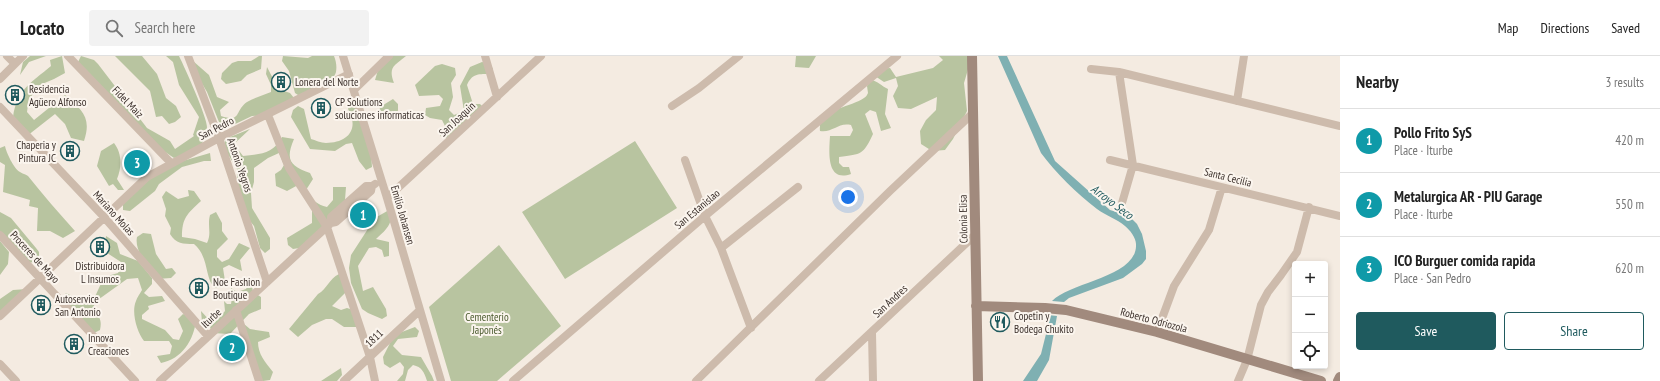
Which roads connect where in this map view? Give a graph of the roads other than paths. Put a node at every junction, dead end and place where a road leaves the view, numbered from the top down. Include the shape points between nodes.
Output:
1 (7, 56) edge
2 (23, 56) edge
3 (68, 56) edge
4 (188, 56) edge
5 (344, 56) edge
6 (389, 56) edge
7 (485, 56) edge
8 (541, 56) edge
9 (739, 56) edge
10 (897, 56) edge
11 (972, 56) edge
12 (1244, 56) edge
13 (15, 64) junction
14 (1091, 69) dead end
15 (1119, 72) junction
16 (349, 74) junction
17 (0, 79) edge
18 (354, 90) junction
19 (497, 96) junction
20 (1237, 101) junction
21 (672, 106) dead end
22 (0, 107) edge
23 (973, 113) junction
24 (268, 115) junction
25 (1340, 126) edge
26 (219, 138) junction
27 (685, 160) dead end
28 (1110, 160) dead end
29 (171, 163) junction
30 (1133, 165) junction
31 (382, 181) junction
32 (798, 187) dead end
33 (1222, 187) junction
34 (387, 198) junction
35 (1122, 203) dead end
36 (1309, 208) junction
37 (705, 216) junction
38 (1340, 216) edge
39 (104, 217) junction
40 (329, 225) junction
41 (0, 235) edge
42 (975, 235) junction
43 (721, 248) junction
44 (40, 279) junction
45 (267, 282) junction
46 (976, 306) junction
47 (236, 310) junction
48 (419, 311) junction
49 (0, 316) edge
50 (751, 328) junction
51 (1157, 332) junction
52 (872, 334) junction
53 (208, 336) junction
54 (370, 357) junction
55 (1247, 360) junction
56 (0, 364) edge
57 (1340, 377) edge
58 (16, 381) edge
59 (135, 381) edge
60 (160, 381) edge
61 (259, 381) edge
62 (344, 381) edge
63 (375, 381) edge
64 (441, 381) edge
65 (513, 381) edge
66 (696, 381) edge
67 (819, 381) edge
68 (873, 381) edge
69 (977, 381) edge
70 (1238, 381) edge
71 (1321, 381) edge
72 (1338, 381) edge

1 - 13 street
2 - 13 street
3 - 29 street, Fidel Maiz
4 - 26 street, Antonio Yegros
5 - 16 street, Emilio Johansen
6 - 18 street
7 - 19 street
8 - 19 street, San Joaquin
9 - 21 street
10 - 37 street, San Estanislao
11 - 23 street, Colonia Elisa
12 - 20 street
13 - 17 street
14 - 15 street
15 - 20 street
15 - 30 street
16 - 18 street, Emilio Johansen
16 - 24 street, San Pedro
18 - 31 street, Emilio Johansen
19 - 34 street, San Joaquin
20 - 25 street
22 - 39 street, Mariano Molas
23 - 42 street, Colonia Elisa
23 - 50 street
24 - 26 street, San Pedro
24 - 40 street via 289,168
26 - 29 street, San Pedro
26 - 45 street, Antonio Yegros
27 - 37 street
28 - 30 street, Santa Cecilia
29 - 39 street, San Pedro via 147,177
30 - 33 street, Santa Cecilia
30 - 35 street
31 - 34 street, Emilio Johansen
31 - 40 street, Iturbe via 366,186 331,217
32 - 43 street
33 - 36 street, Santa Cecilia
33 - 51 street via 1209,230 1174,286
34 - 48 street, Emilio Johansen
36 - 38 street, Santa Cecilia
36 - 55 street via 1297,252 1261,305
37 - 43 street
37 - 65 street, San Estanislao
39 - 44 street, San Pedro
39 - 53 street, Mariano Molas
40 - 45 street, Iturbe
40 - 54 street
41 - 44 street, Proceres de Mayo
42 - 46 street, Colonia Elisa
42 - 52 street, San Andres
43 - 50 street
44 - 49 street, San Pedro
44 - 59 street, Proceres de Mayo
45 - 47 street, Iturbe
46 - 51 street, Roberto Odriozola via 1066,310
46 - 69 street, Colonia Elisa
47 - 53 street, Iturbe
47 - 61 street
48 - 54 street, 1811
48 - 64 street, Emilio Johansen
50 - 66 street
51 - 55 street, Roberto Odriozola
52 - 67 street, San Andres
52 - 68 street
53 - 60 street, Iturbe
54 - 62 street, 1811
54 - 63 street
55 - 70 street
55 - 71 street, Roberto Odriozola
56 - 58 street
57 - 72 street

